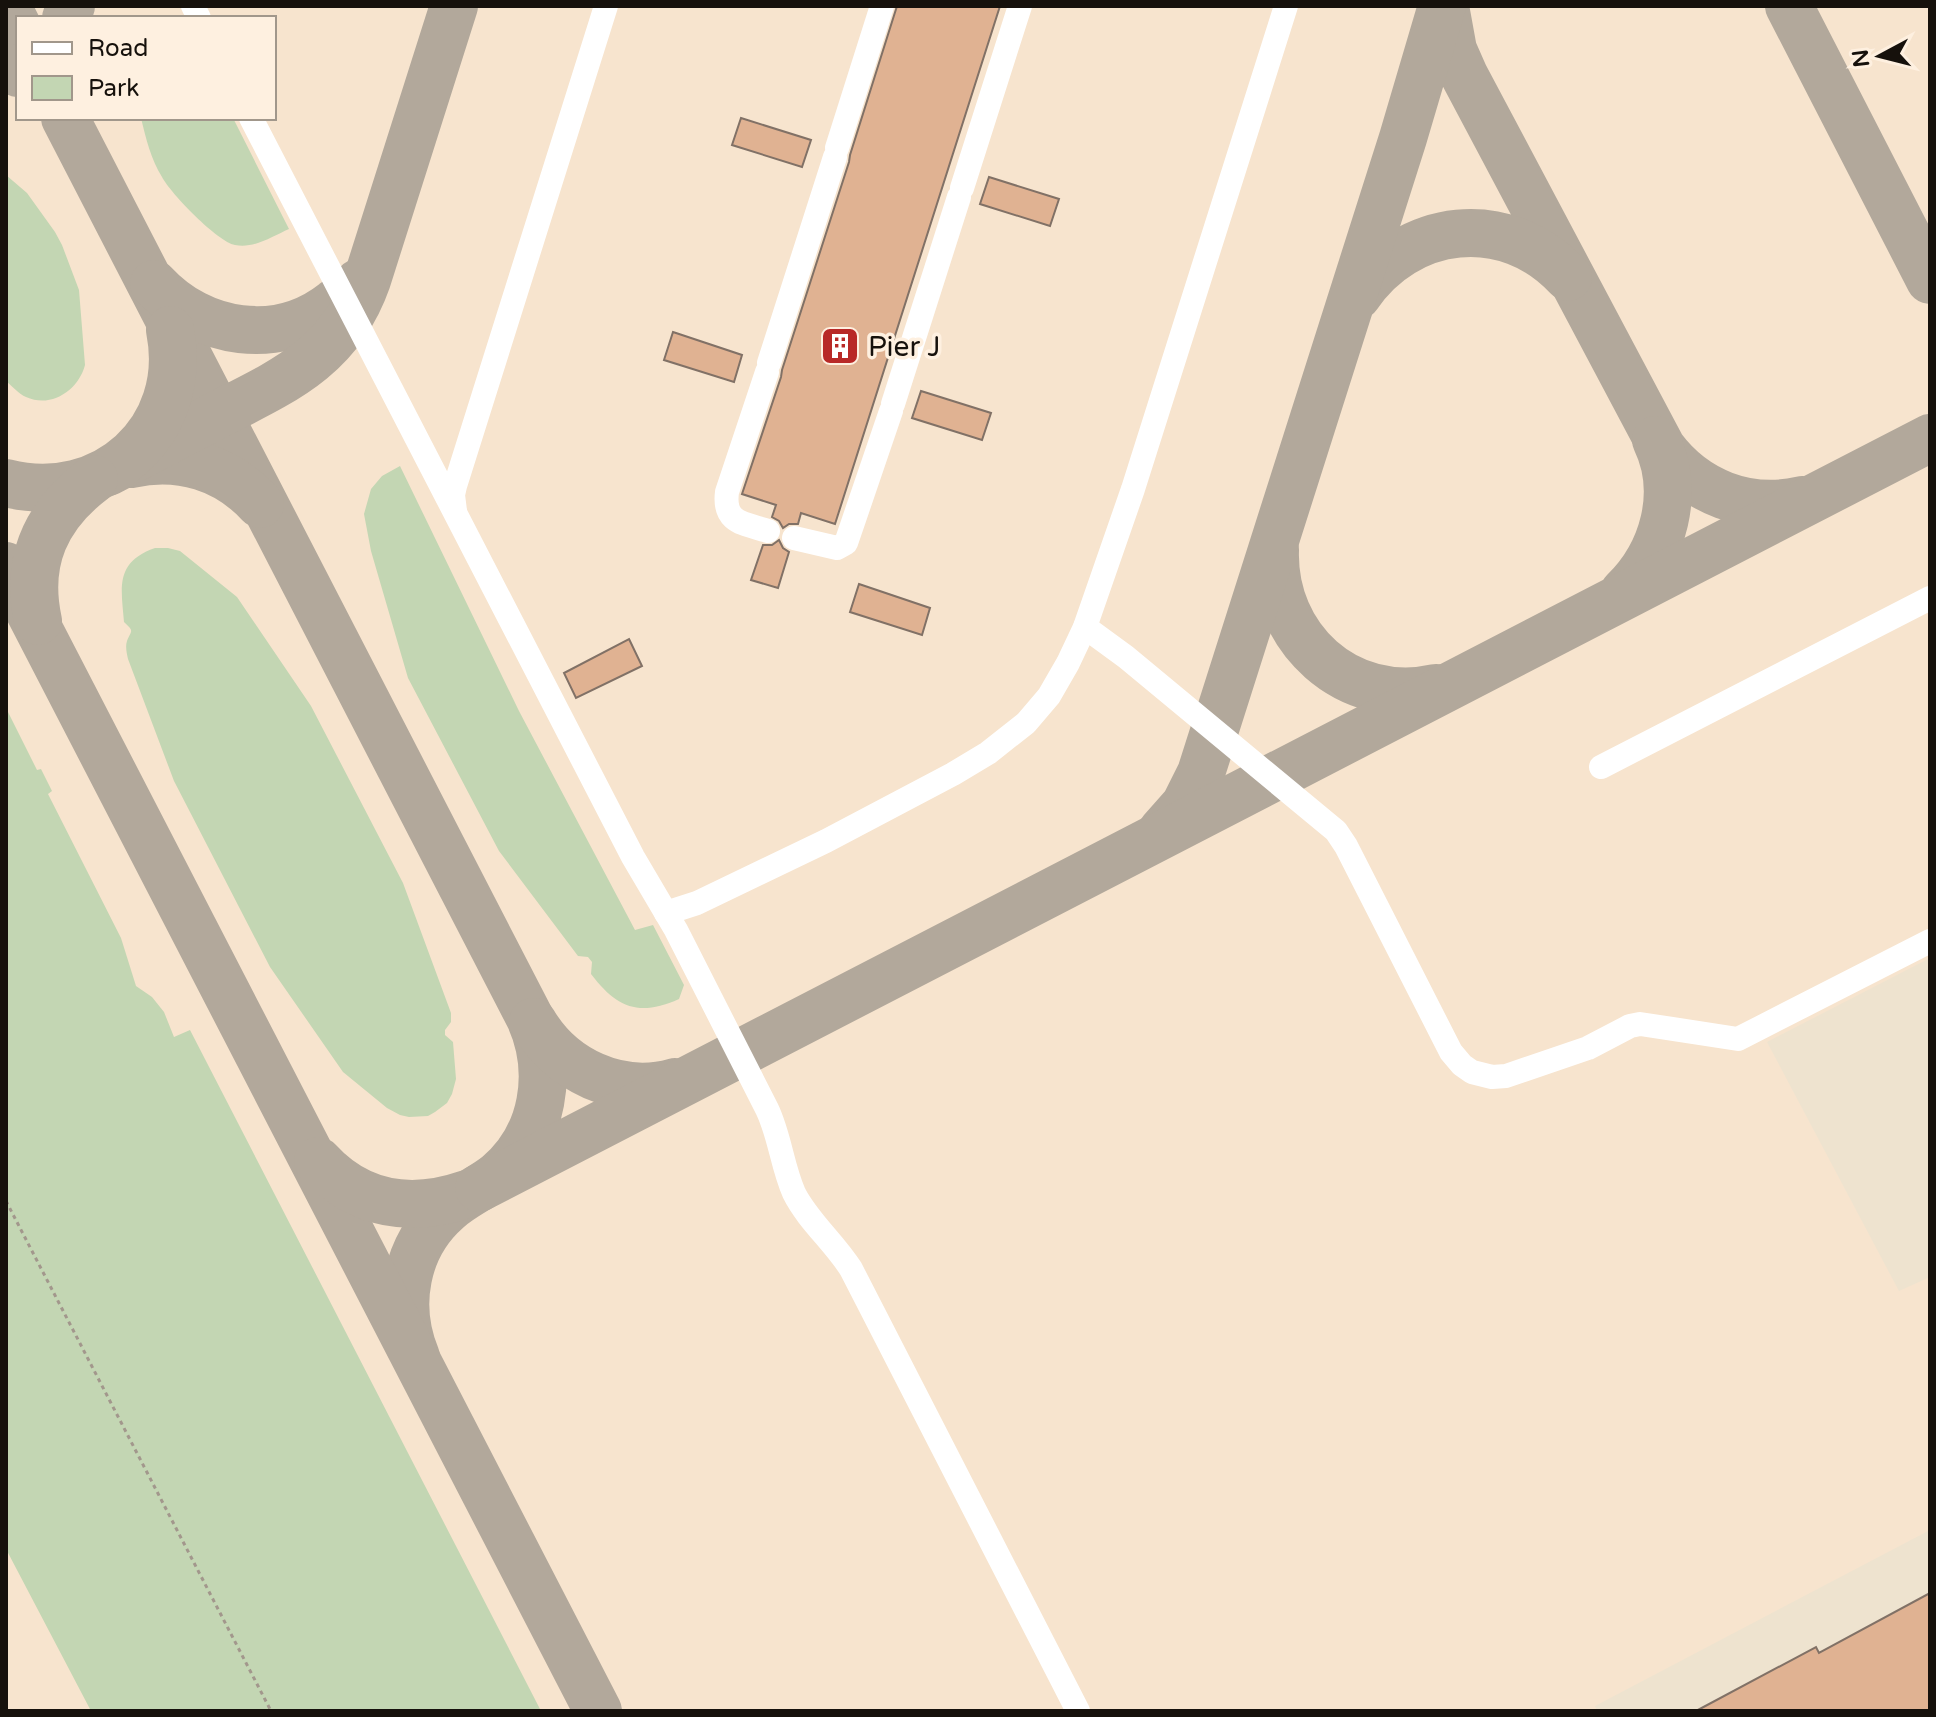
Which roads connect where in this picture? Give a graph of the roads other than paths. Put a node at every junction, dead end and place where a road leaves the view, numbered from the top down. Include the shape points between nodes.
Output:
1 (606, 6) edge
2 (882, 6) edge
3 (1020, 6) edge
4 (1286, 6) edge
5 (252, 120) edge
6 (457, 517) junction
7 (768, 531) dead end
8 (794, 538) dead end
9 (1930, 598) edge
10 (1085, 627) junction
11 (1601, 767) dead end
12 (666, 913) junction
13 (1930, 941) edge
14 (1078, 1711) edge

1 - 6 lane via 455,486
2 - 7 lane via 727,492 729,514
3 - 8 lane via 846,543 837,548
4 - 10 lane
5 - 6 lane
6 - 12 lane
9 - 11 lane
10 - 12 lane via 1049,696 1026,723 988,753 826,841
10 - 13 lane via 1336,831 1451,1052 1483,1076 1506,1076 1640,1024 1738,1039
12 - 14 lane via 776,1127 796,1196 851,1269

